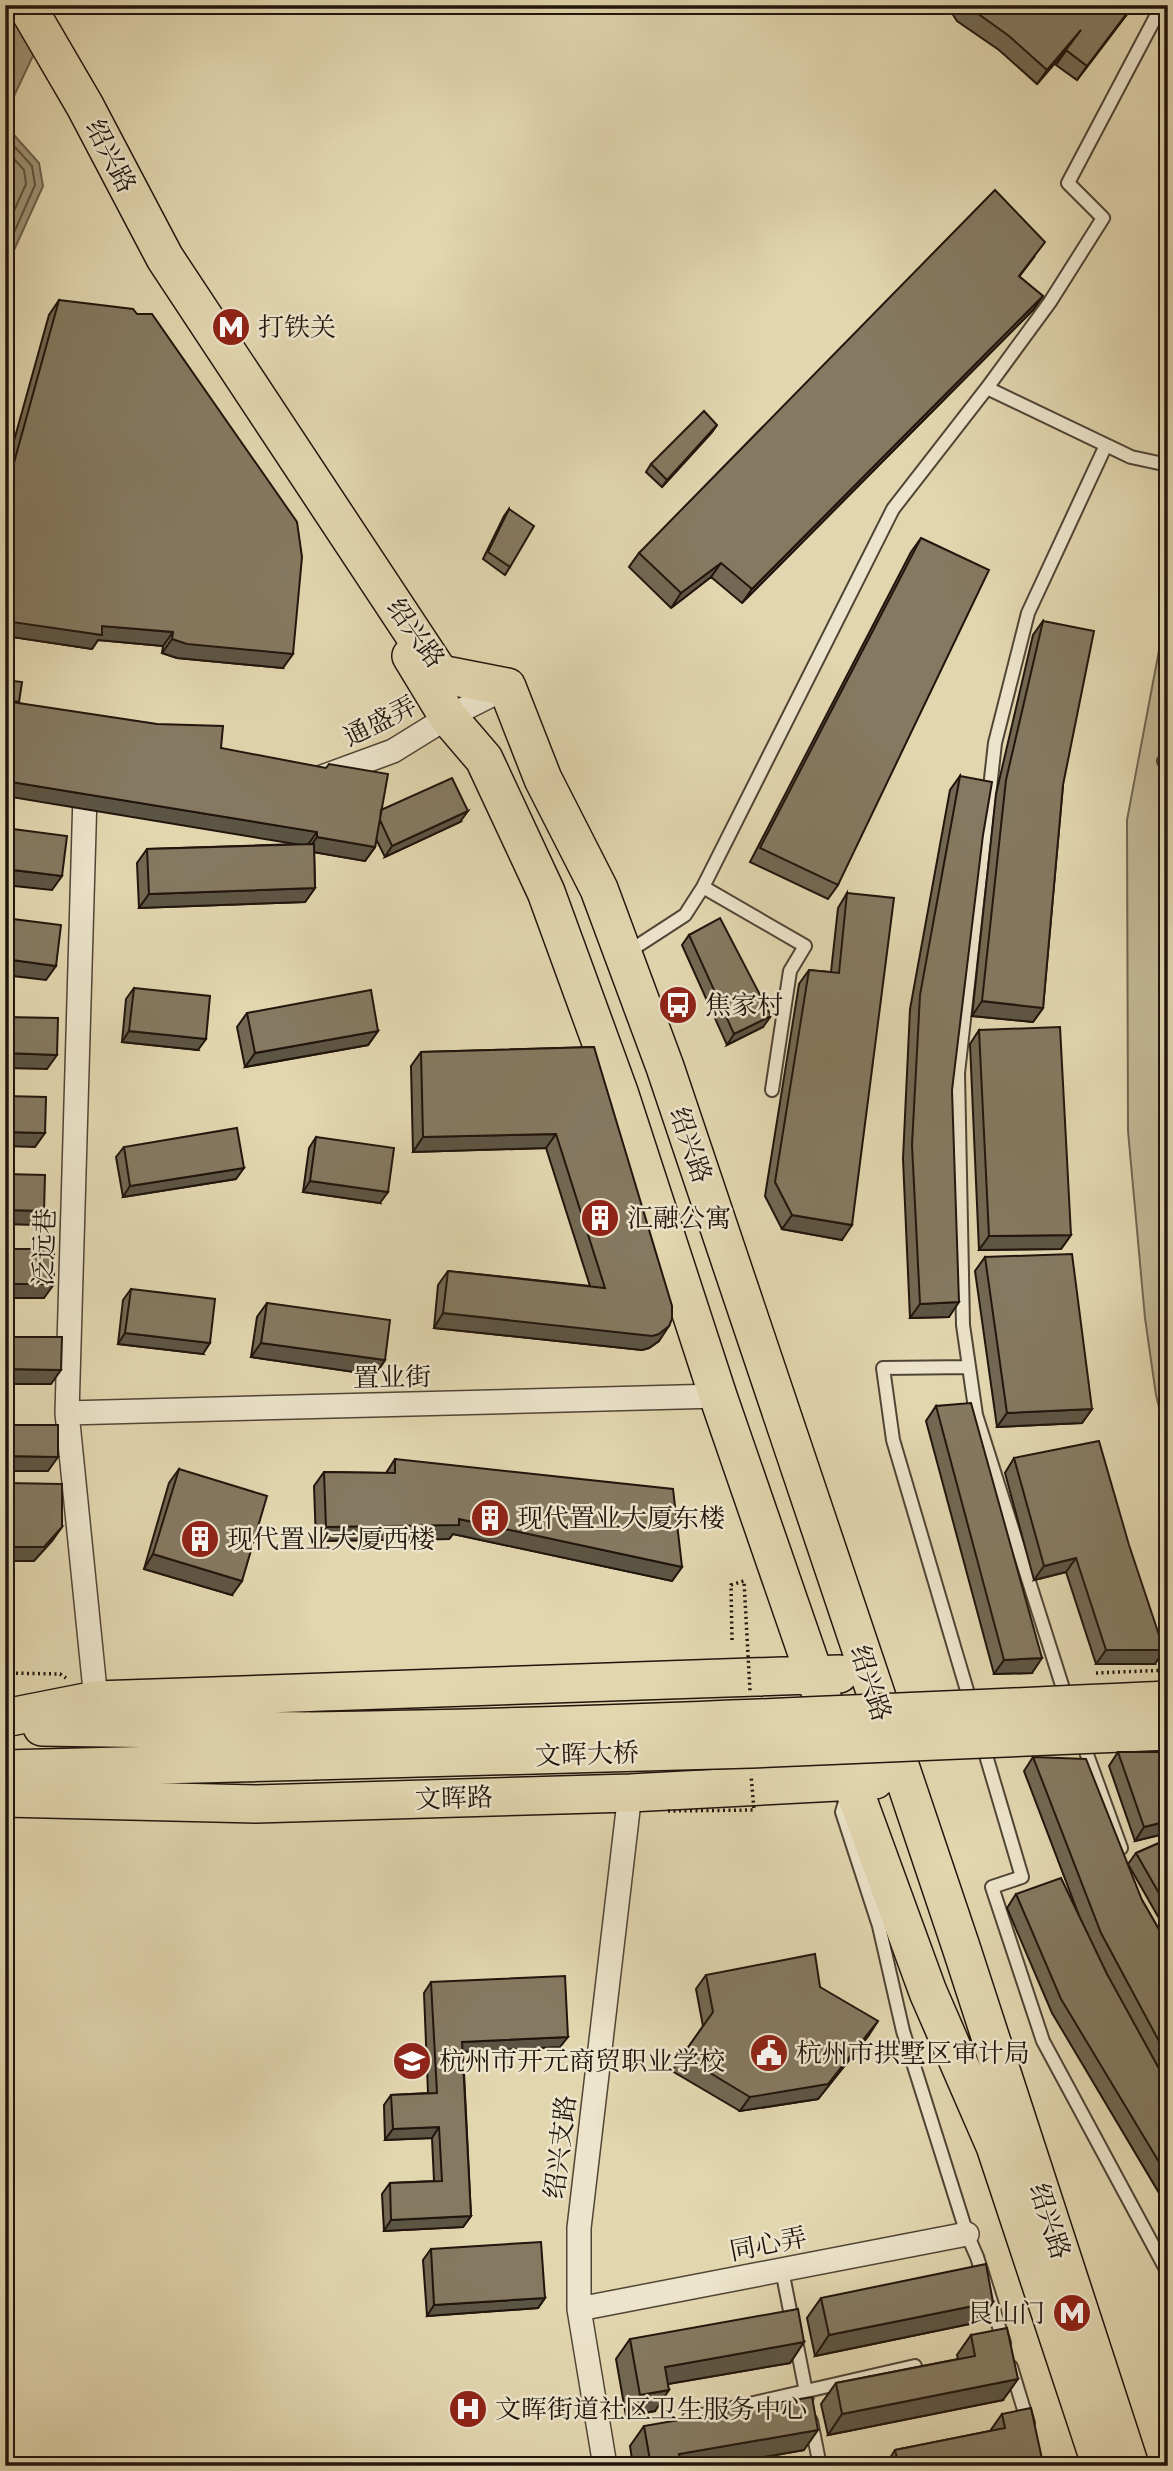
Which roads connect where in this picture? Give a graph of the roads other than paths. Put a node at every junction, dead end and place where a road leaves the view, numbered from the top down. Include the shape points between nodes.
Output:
1 (6, 5) edge
2 (26, 5) edge
3 (1162, 5) edge
4 (45, 52) junction
5 (987, 388) junction
6 (1106, 445) junction
7 (1168, 465) edge
8 (507, 688) junction
9 (448, 717) junction
10 (306, 781) edge
11 (62, 789) edge
12 (703, 887) junction
13 (624, 955) junction
14 (772, 1090) dead end
15 (969, 1367) junction
16 (718, 1396) junction
17 (67, 1413) junction
18 (867, 1671) junction
19 (816, 1676) junction
20 (96, 1700) junction
21 (1168, 1700) edge
22 (5, 1718) edge
23 (975, 1718) dead end
24 (5, 1726) edge
25 (979, 1731) dead end
26 (1168, 1731) edge
27 (311, 1746) junction
28 (5, 1769) edge
29 (903, 1780) junction
30 (851, 1781) junction
31 (630, 1793) junction
32 (5, 1798) edge
33 (1121, 1848) edge
34 (967, 2234) junction
35 (782, 2270) junction
36 (1168, 2273) edge
37 (579, 2309) junction
38 (915, 2366) edge
39 (806, 2391) junction
40 (689, 2418) edge
41 (1033, 2440) edge
42 (606, 2466) edge
43 (820, 2466) edge
44 (1101, 2466) edge
45 (1130, 2466) edge

1 - 4 main road, 绍兴路
2 - 4 main road, 绍兴路
3 - 5 lane via 1068,183 1103,218 1050,302
4 - 8 main road, 绍兴路 via 85,106 164,258 440,674
4 - 9 main road, 绍兴路 via 147,263
5 - 6 lane
5 - 12 lane via 893,509
6 - 7 lane via 1131,457
6 - 15 lane via 1028,613 995,743 958,1073 963,1325
8 - 9 street, 通盛弄
8 - 13 main road, 绍兴路 via 543,779 599,889
9 - 10 street, 通盛弄 via 393,751
9 - 16 main road, 绍兴路 via 484,759 546,892 619,1092
11 - 17 street, 泛远巷 via 96,796
12 - 13 lane via 685,915
12 - 14 lane via 805,946 790,971
13 - 18 main road, 绍兴路
15 - 23 lane via 883,1368 893,1440
15 - 33 lane via 976,1415 1053,1661
16 - 17 street, 置业街
16 - 19 main road, 绍兴路
17 - 20 street, 泛远巷
18 - 19 main road
18 - 29 main road, 绍兴路
19 - 20 main road
19 - 30 main road, 绍兴路
20 - 22 main road
21 - 27 main road, 文晖大桥, bridge via 460,1729
24 - 27 main road, 文晖大桥
25 - 36 lane via 1022,1877 992,1887 1043,2041
26 - 27 main road, 文晖大桥, bridge via 751,1749
27 - 28 main road, 文晖大桥
29 - 30 main road, 文晖路
29 - 45 main road, 绍兴路
30 - 31 main road, 文晖路
30 - 34 lane via 842,1812 878,1926 903,2031
30 - 44 main road, 绍兴路 via 928,1992 995,2146
31 - 32 main road, 文晖路 via 256,1804
31 - 37 street, 绍兴支路 via 579,2228
34 - 35 street, 同心弄
34 - 41 lane
35 - 37 street, 同心弄
35 - 39 lane
37 - 42 street, 绍兴支路
38 - 39 lane
39 - 40 lane
39 - 43 lane

